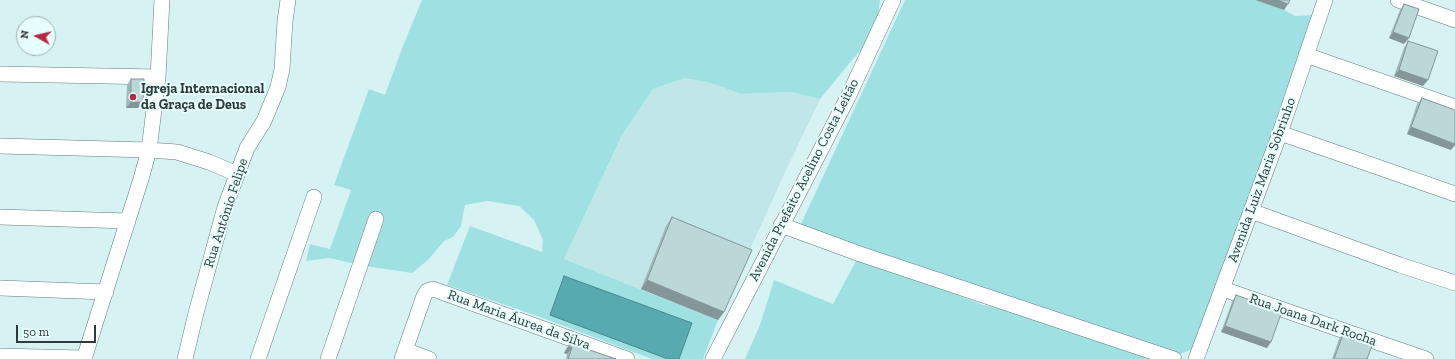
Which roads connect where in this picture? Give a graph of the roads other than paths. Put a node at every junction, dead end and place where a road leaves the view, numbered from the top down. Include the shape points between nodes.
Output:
1 (162, 0) edge
2 (288, 0) edge
3 (893, 0) edge
4 (1325, 0) edge
5 (1398, 0) edge
6 (1455, 20) edge
7 (1306, 56) junction
8 (0, 74) edge
9 (158, 77) junction
10 (1455, 107) edge
11 (1280, 133) junction
12 (0, 146) edge
13 (149, 150) junction
14 (237, 174) junction
15 (1455, 194) edge
16 (314, 196) dead end
17 (1251, 211) junction
18 (0, 217) edge
19 (376, 219) dead end
20 (128, 221) junction
21 (781, 225) junction
22 (1455, 283) edge
23 (0, 288) edge
24 (1223, 289) junction
25 (106, 292) junction
26 (403, 355) edge
27 (0, 356) edge
28 (84, 358) edge
29 (185, 359) edge
30 (258, 359) edge
31 (328, 359) edge
32 (429, 359) edge
33 (627, 359) edge
34 (713, 359) edge
35 (1174, 359) edge
36 (1196, 359) edge
37 (1426, 359) edge

1 - 9 street
2 - 14 street, Rua Antônio Felipe via 278,86 264,121 247,148
3 - 21 street, Avenida Prefeito Acelino Costa Leitão via 848,97
4 - 7 street, Avenida Luiz Maria Sobrinho
5 - 6 street
7 - 10 street
7 - 11 street, Avenida Luiz Maria Sobrinho
8 - 9 street
9 - 13 street
11 - 15 street
11 - 17 street, Avenida Luiz Maria Sobrinho
12 - 13 street
13 - 14 street via 177,152
13 - 20 street
14 - 29 street, Rua Antônio Felipe via 225,207
16 - 30 street
17 - 22 street
17 - 24 street, Avenida Luiz Maria Sobrinho
18 - 20 street
19 - 31 street
20 - 25 street
21 - 34 street, Avenida Prefeito Acelino Costa Leitão
21 - 35 street
23 - 25 street
24 - 36 street, Avenida Luiz Maria Sobrinho
24 - 37 street, Rua Joana Dark Rocha
25 - 28 street
26 - 32 street
26 - 33 street, Rua Maria Áurea da Silva via 424,296 433,289
27 - 28 street

